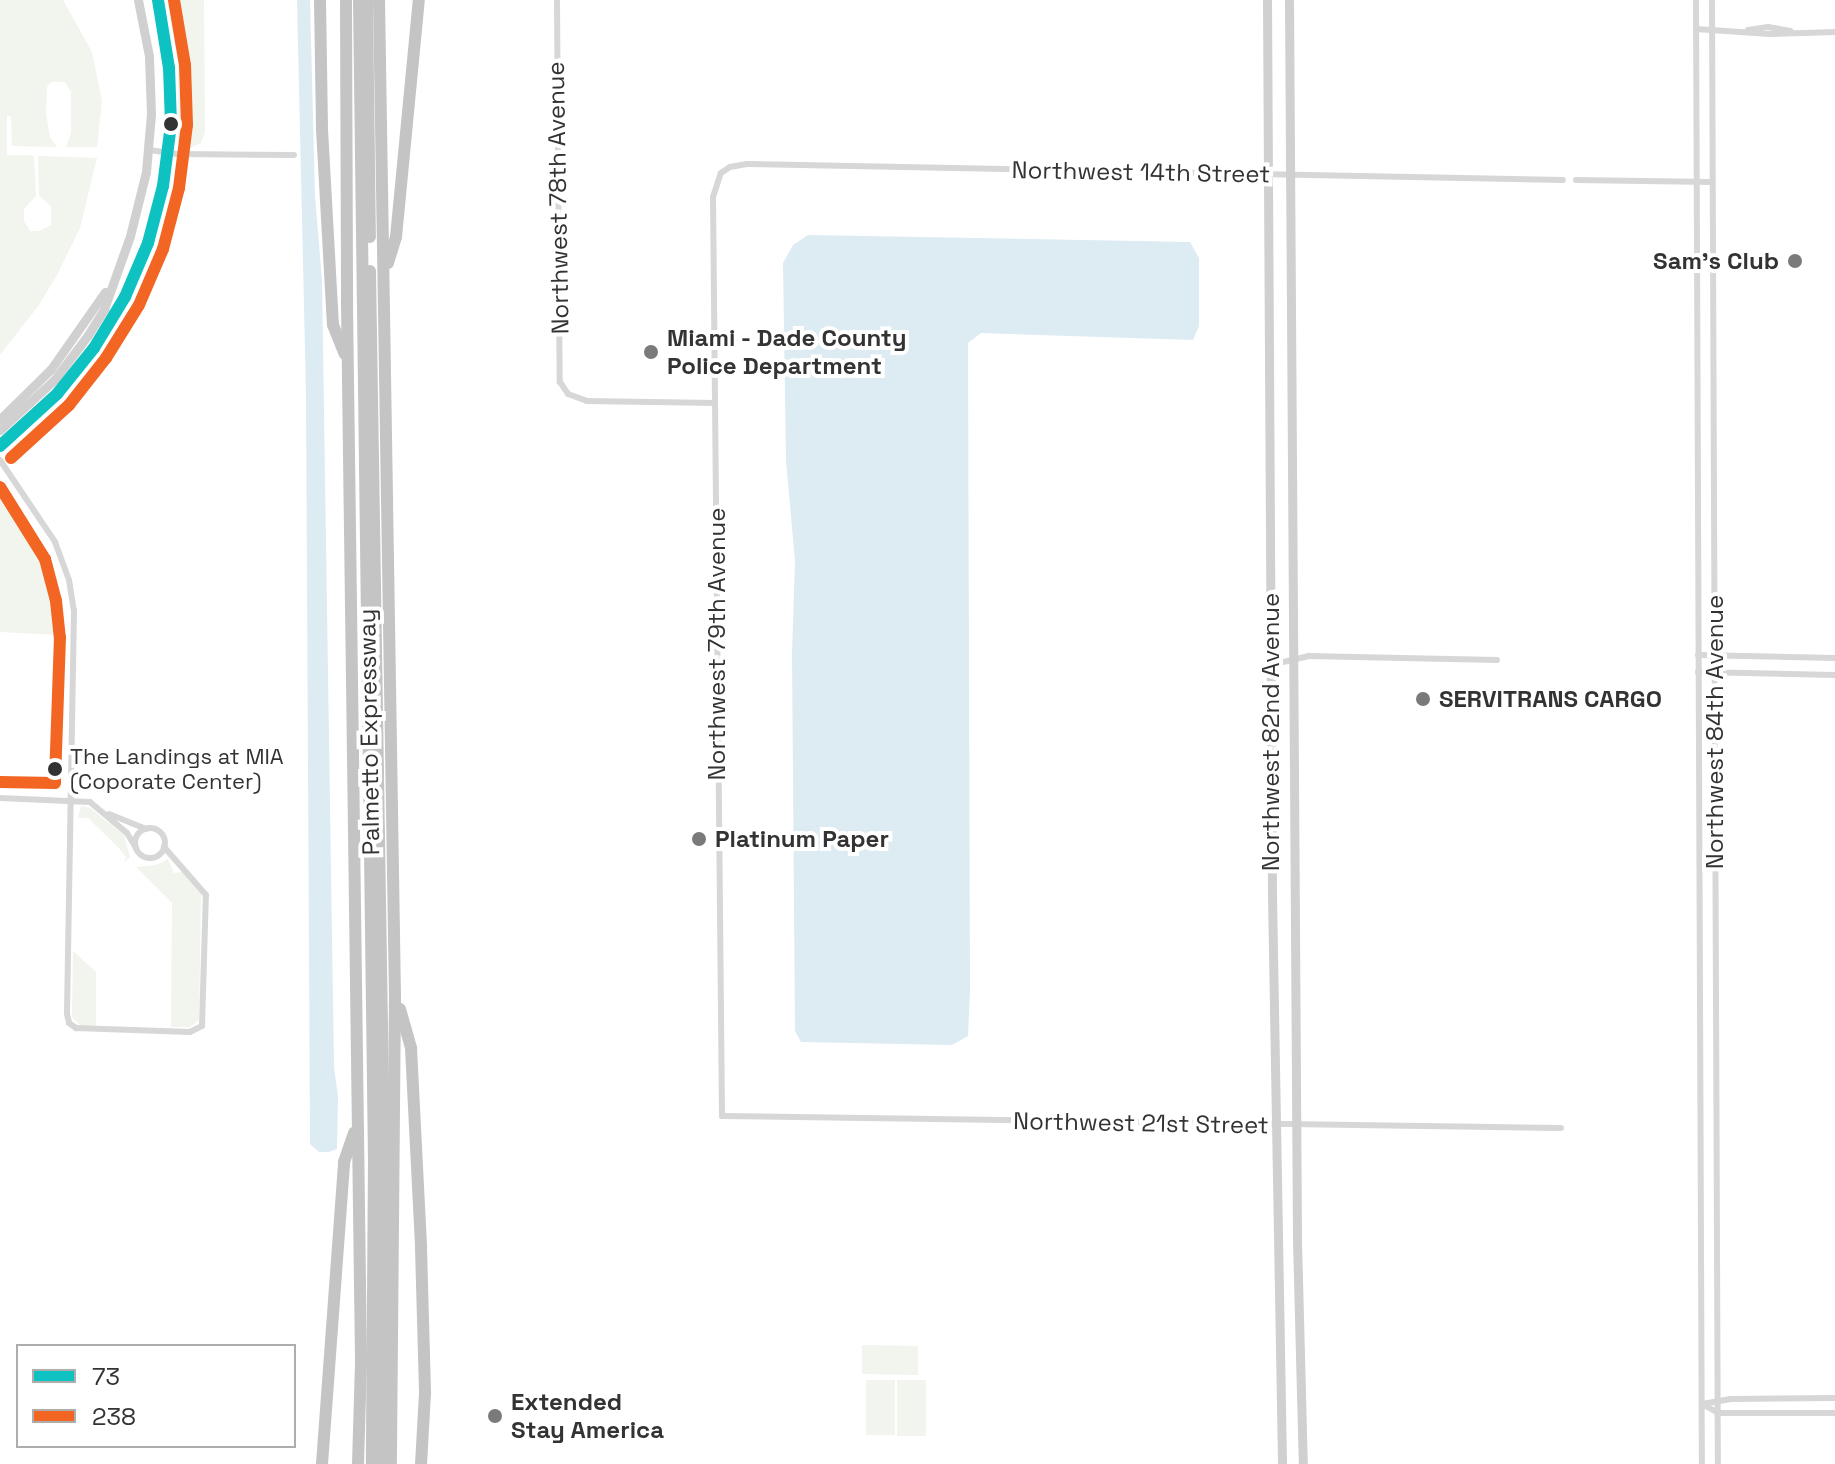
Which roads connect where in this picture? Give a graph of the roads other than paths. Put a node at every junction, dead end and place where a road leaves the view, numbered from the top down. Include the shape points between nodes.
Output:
1 (138, 0) edge
2 (158, 0) edge
3 (320, 0) edge
4 (346, 0) edge
5 (359, 0) edge
6 (367, 0) edge
7 (379, 0) edge
8 (410, 0) edge
9 (419, 0) edge
10 (557, 0) edge
11 (1267, 0) edge
12 (1289, 0) edge
13 (1696, 0) edge
14 (1712, 0) edge
15 (1696, 29) junction
16 (1712, 30) junction
17 (1835, 32) edge
18 (411, 67) junction
19 (149, 150) junction
20 (168, 153) junction
21 (294, 155) dead end
22 (721, 173) joint
23 (1268, 174) junction
24 (1290, 174) junction
25 (1563, 180) dead end
26 (1576, 180) dead end
27 (1696, 181) junction
28 (1712, 182) junction
29 (385, 276) junction
30 (113, 279) junction
31 (1697, 291) junction
32 (1713, 291) junction
33 (348, 360) junction
34 (715, 403) junction
35 (0, 419) edge
36 (0, 430) edge
37 (0, 446) edge
38 (0, 460) edge
39 (1698, 655) junction
40 (1715, 658) junction
41 (1835, 658) edge
42 (1292, 659) junction
43 (1497, 660) dead end
44 (1270, 665) junction
45 (1698, 672) junction
46 (1715, 672) junction
47 (1835, 675) edge
48 (0, 798) edge
49 (71, 799) junction
50 (102, 811) junction
51 (146, 829) junction
52 (164, 847) junction
53 (136, 848) junction
54 (395, 994) junction
55 (722, 1116) joint
56 (1275, 1124) junction
57 (1297, 1125) junction
58 (357, 1127) junction
59 (1561, 1128) dead end
60 (1280, 1364) junction
61 (1300, 1365) junction
62 (1835, 1398) edge
63 (1718, 1401) junction
64 (1702, 1404) junction
65 (1718, 1413) junction
66 (1835, 1413) edge
67 (322, 1464) edge
68 (358, 1464) edge
69 (372, 1464) edge
70 (381, 1464) edge
71 (391, 1464) edge
72 (421, 1464) edge
73 (1282, 1464) edge
74 (1303, 1464) edge
75 (1702, 1464) edge
76 (1718, 1464) edge

1 - 19 street via 151,77
2 - 20 street via 169,68
3 - 33 highway via 333,325
4 - 33 highway, Palmetto Expressway
5 - 69 highway via 374,1127
6 - 70 highway via 384,1156
7 - 29 highway, Palmetto Expressway
8 - 18 highway
9 - 18 highway
10 - 34 street, Northwest 78th Avenue via 560,382 568,394 587,401
11 - 23 street, Northwest 82nd Avenue
12 - 24 street, Northwest 82nd Avenue
13 - 15 street, Northwest 84th Avenue
14 - 16 street, Northwest 84th Avenue
15 - 16 street
15 - 27 street, Northwest 84th Avenue
16 - 17 street
16 - 28 street, Northwest 84th Avenue
18 - 29 highway via 396,237
19 - 20 street
19 - 30 street via 133,225
20 - 21 street
20 - 37 street via 152,229 110,323 67,383
22 - 23 street, Northwest 14th Street via 747,164
22 - 34 street, Northwest 79th Avenue via 713,197
23 - 24 street, Northwest 14th Street
23 - 44 street, Northwest 82nd Avenue
24 - 25 street, Northwest 14th Street
24 - 42 street, Northwest 82nd Avenue
26 - 27 street
27 - 28 street
27 - 31 street, Northwest 84th Avenue
28 - 32 street, Northwest 84th Avenue
29 - 54 highway, Palmetto Expressway
30 - 35 street via 57,361
30 - 36 street via 104,309 79,349 43,392
31 - 32 street
31 - 39 street, Northwest 84th Avenue
32 - 40 street, Northwest 84th Avenue
33 - 58 highway, Palmetto Expressway
34 - 55 street, Northwest 79th Avenue
38 - 49 street via 49,530 69,580 76,636
39 - 40 street
39 - 45 street, Northwest 84th Avenue
40 - 41 street
40 - 46 street, Northwest 84th Avenue
42 - 43 street
42 - 44 street
42 - 57 street, Northwest 82nd Avenue
44 - 56 street, Northwest 82nd Avenue
45 - 46 street
45 - 64 street, Northwest 84th Avenue
46 - 47 street
46 - 63 street, Northwest 84th Avenue
48 - 49 street
49 - 50 street via 90,802
49 - 52 street via 67,1014 76,1028 190,1032 202,1026 206,895
50 - 51 street
50 - 53 street
51 - 52 street via 160,832
51 - 53 street via 137,836
52 - 53 street via 159,856 149,858
54 - 71 highway, Palmetto Expressway
54 - 72 highway via 411,1048 425,1341
55 - 56 street, Northwest 21st Street
56 - 57 street, Northwest 21st Street
56 - 60 street, Northwest 82nd Avenue
57 - 59 street, Northwest 21st Street
57 - 61 street, Northwest 82nd Avenue
58 - 67 highway via 344,1162
58 - 68 highway, Palmetto Expressway
60 - 61 street
60 - 73 street, Northwest 82nd Avenue
61 - 74 street, Northwest 82nd Avenue
62 - 63 street
63 - 64 street
63 - 65 street, Northwest 84th Avenue
64 - 65 street
64 - 75 street, Northwest 84th Avenue
65 - 66 street
65 - 76 street, Northwest 84th Avenue

